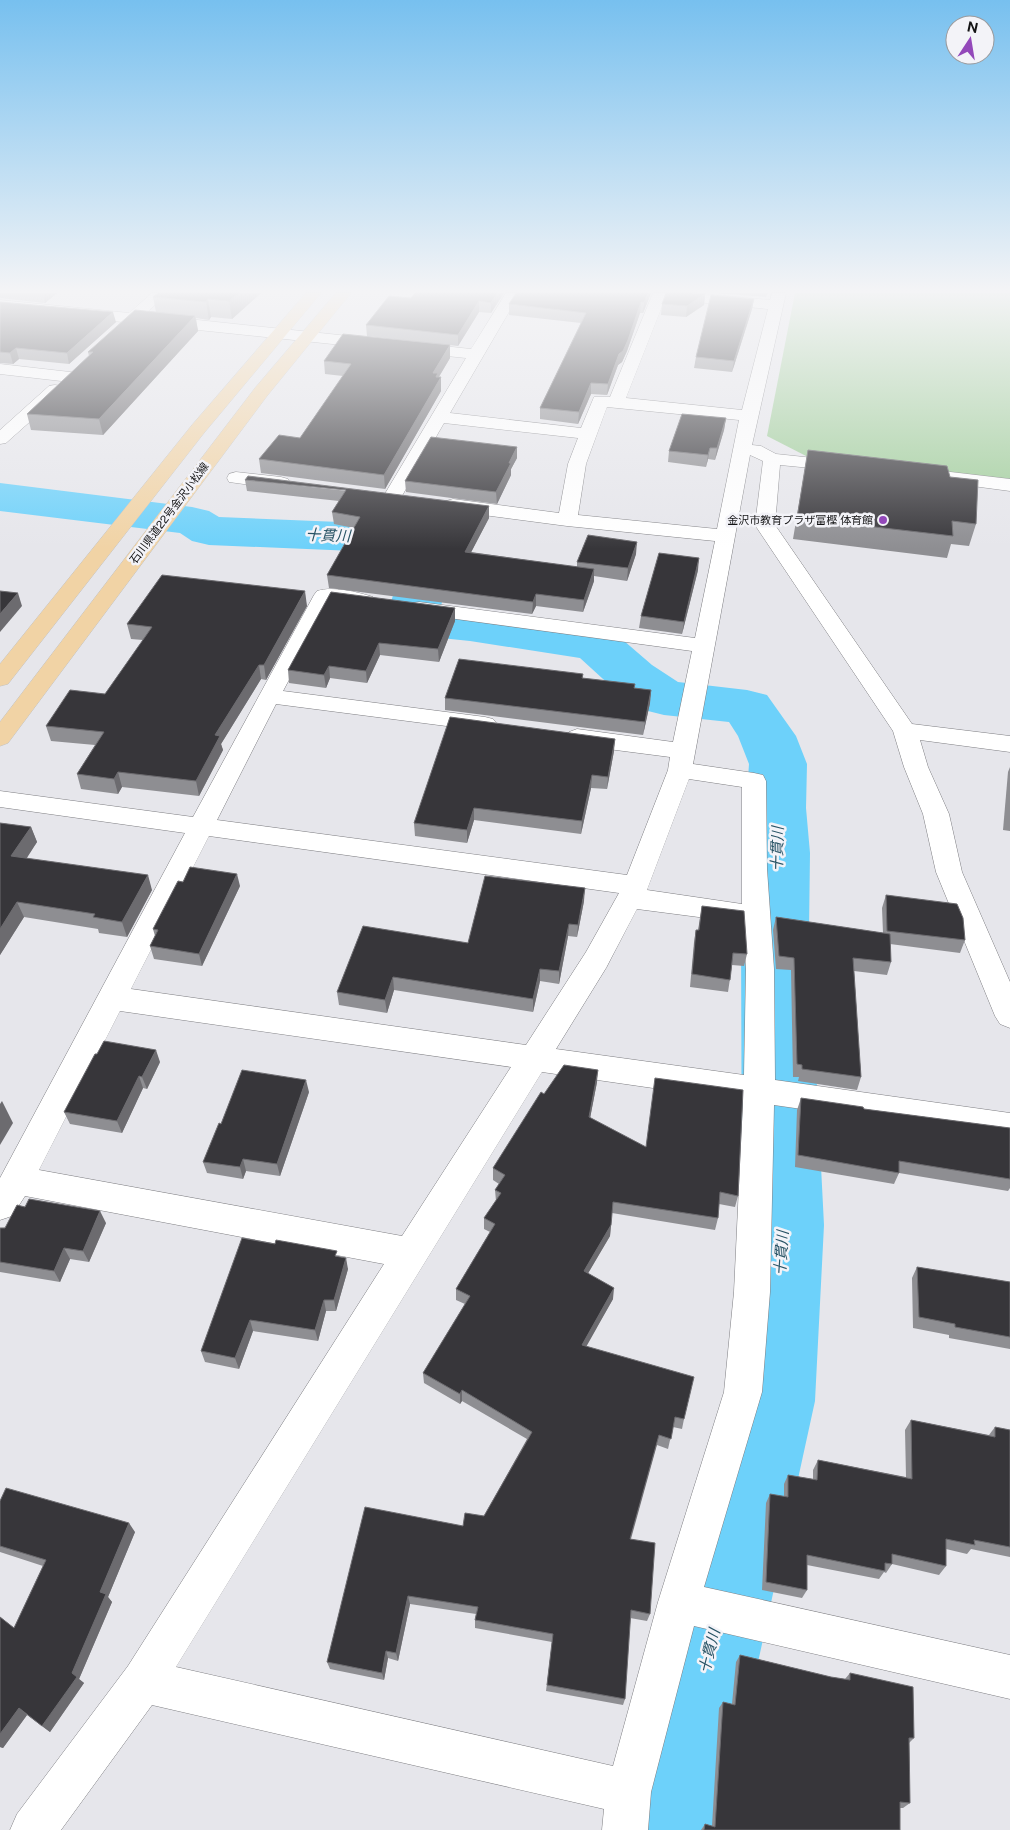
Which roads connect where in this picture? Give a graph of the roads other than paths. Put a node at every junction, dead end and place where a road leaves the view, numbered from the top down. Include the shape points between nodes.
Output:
1 (68, 378) edge
2 (240, 378) edge
3 (273, 378) edge
4 (462, 378) edge
5 (626, 378) edge
6 (758, 378) edge
7 (616, 402) junction
8 (749, 416) junction
9 (439, 417) junction
10 (588, 434) junction
11 (0, 439) edge
12 (744, 443) junction
13 (772, 459) junction
14 (861, 468) edge
15 (921, 475) edge
16 (236, 478) dead end
17 (294, 485) edge
18 (1010, 485) edge
19 (372, 494) edge
20 (392, 496) junction
21 (411, 499) edge
22 (430, 502) edge
23 (567, 520) junction
24 (765, 524) junction
25 (728, 528) junction
26 (703, 646) junction
27 (0, 679) edge
28 (269, 696) junction
29 (505, 727) edge
30 (905, 731) junction
31 (555, 734) edge
32 (0, 738) edge
33 (1010, 744) edge
34 (681, 760) junction
35 (0, 799) edge
36 (201, 827) junction
37 (633, 892) junction
38 (757, 914) junction
39 (112, 998) junction
40 (1010, 1016) edge
41 (534, 1058) junction
42 (773, 1091) junction
43 (1010, 1126) edge
44 (8, 1193) edge
45 (410, 1253) junction
46 (689, 1604) junction
47 (1010, 1677) edge
48 (143, 1681) junction
49 (627, 1811) edge
50 (33, 1830) edge

1 - 11 street
2 - 27 main road
3 - 32 main road, 石川県道22号金沢小松線
4 - 9 street
5 - 7 street
6 - 8 street
7 - 8 street
7 - 10 street via 600,401
8 - 12 street
9 - 10 street
9 - 20 street
10 - 23 street via 577,464
12 - 13 street
12 - 25 street
13 - 14 street
13 - 24 street
15 - 18 street
16 - 17 street
19 - 20 street
20 - 21 street
22 - 23 street
23 - 25 street
24 - 25 street
24 - 30 street
25 - 26 street
26 - 28 street via 324,595
26 - 34 street
28 - 29 street
28 - 36 street
30 - 33 street
30 - 40 street via 936,814 948,872
31 - 34 street
34 - 37 street
34 - 38 street via 754,781
35 - 36 street
36 - 37 street
36 - 39 street
37 - 38 street
37 - 41 street via 596,960
38 - 42 street
39 - 41 street
39 - 44 street
41 - 42 street
41 - 45 street
42 - 43 street
42 - 46 street via 743,1392
44 - 45 street
45 - 48 street
46 - 47 street
46 - 49 street
48 - 49 street
48 - 50 street

